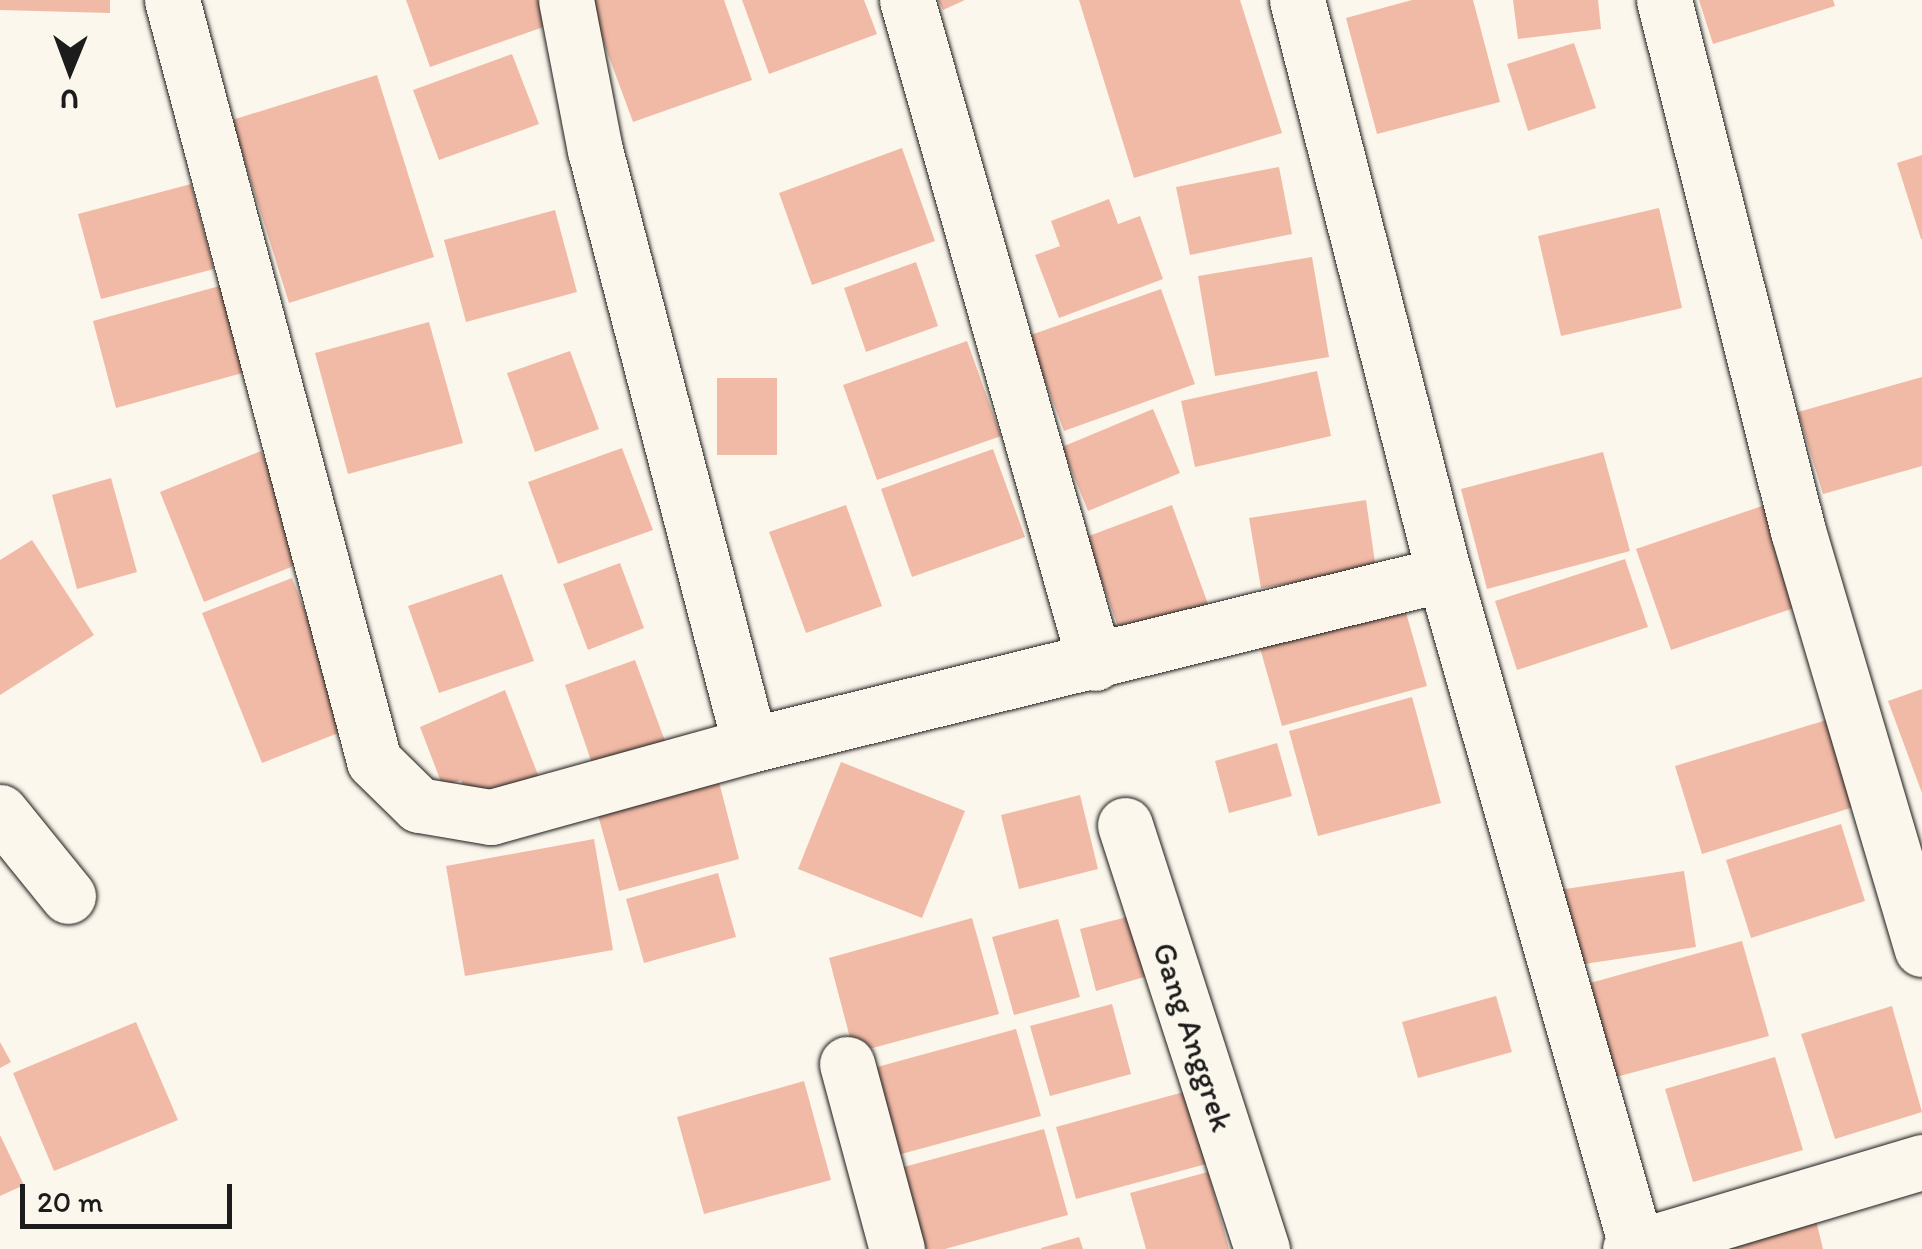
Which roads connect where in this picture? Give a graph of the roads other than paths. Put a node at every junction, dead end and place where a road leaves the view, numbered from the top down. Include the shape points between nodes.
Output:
1 (172, 0) edge
2 (566, 0) edge
3 (907, 0) edge
4 (1297, 0) edge
5 (1664, 0) edge
6 (1444, 574) junction
7 (1095, 663) junction
8 (750, 745) junction
9 (0, 812) edge
10 (1124, 824) dead end
11 (68, 896) dead end
12 (1922, 949) edge
13 (847, 1064) dead end
14 (1922, 1162) edge
15 (1635, 1248) edge
16 (897, 1249) edge
17 (1262, 1249) edge

1 - 8 street via 374,761 418,805 491,817
2 - 8 street via 595,150
3 - 7 street
4 - 6 street
5 - 12 street via 1798,532
6 - 7 street
6 - 15 street
7 - 8 street
9 - 11 street
10 - 17 street, Gang Anggrek
13 - 16 street
14 - 15 street

